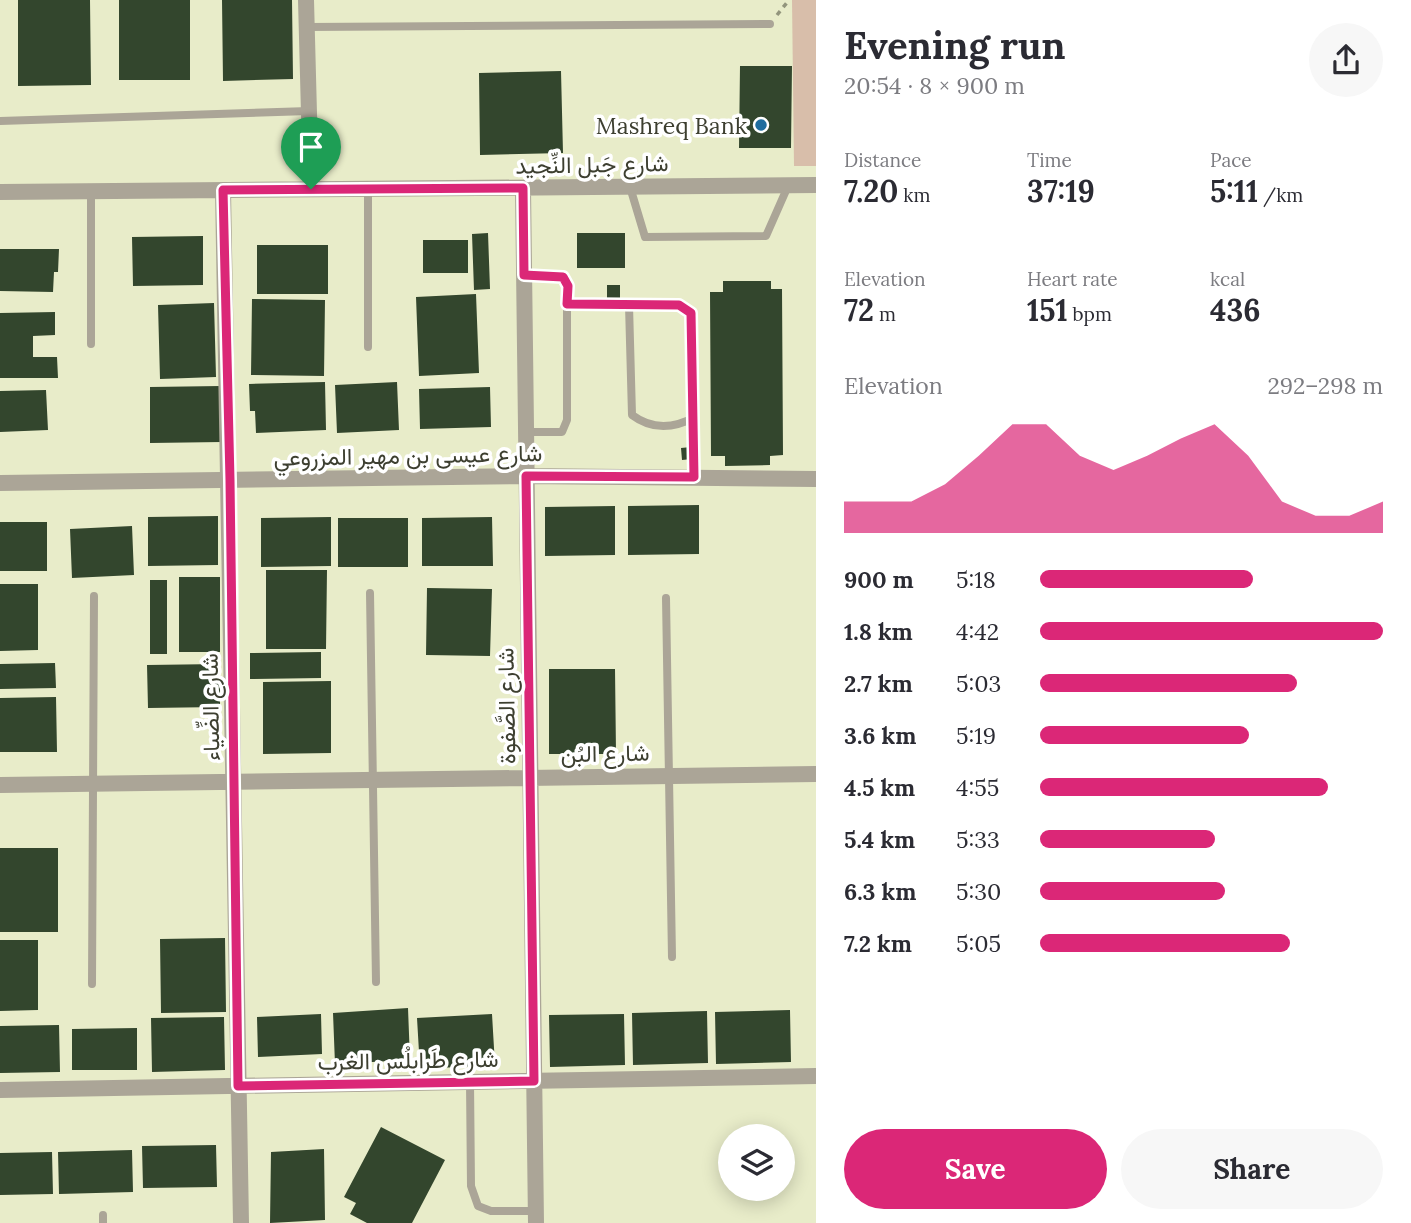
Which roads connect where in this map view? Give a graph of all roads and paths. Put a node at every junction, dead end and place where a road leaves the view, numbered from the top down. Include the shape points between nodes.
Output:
1 (306, 0) edge
2 (770, 24) dead end
3 (307, 26) junction
4 (309, 111) junction
5 (0, 121) edge
6 (816, 185) edge
7 (788, 186) junction
8 (630, 187) junction
9 (523, 188) junction
10 (311, 189) junction
11 (368, 189) junction
12 (223, 190) junction
13 (0, 191) edge
14 (91, 191) junction
15 (524, 275) junction
16 (567, 304) junction
17 (629, 305) junction
18 (92, 344) dead end
19 (368, 347) dead end
20 (695, 417) junction
21 (525, 432) junction
22 (526, 476) junction
23 (694, 477) junction
24 (816, 479) edge
25 (230, 480) junction
26 (0, 483) edge
27 (370, 593) dead end
28 (94, 596) dead end
29 (666, 598) dead end
30 (816, 774) edge
31 (671, 775) junction
32 (530, 777) junction
33 (371, 780) junction
34 (234, 782) junction
35 (95, 784) junction
36 (0, 785) edge
37 (672, 957) dead end
38 (376, 982) dead end
39 (92, 984) dead end
40 (816, 1076) edge
41 (534, 1081) junction
42 (471, 1082) junction
43 (238, 1086) junction
44 (0, 1090) edge
45 (536, 1217) edge
46 (241, 1223) edge

1 - 3 street
2 - 3 lane
3 - 4 street
4 - 5 lane
4 - 10 street
6 - 7 street, شارع جَبل النِّجيد
7 - 8 street, شارع جَبل النِّجيد
7 - 8 lane via 766,236 659,237 645,237
8 - 9 street, شارع جَبل النِّجيد
9 - 11 street, شارع جَبل النِّجيد
9 - 15 street, شارع الصَّفوة
10 - 11 street, شارع جَبل النِّجيد
10 - 12 street, شارع جَبل النِّجيد
11 - 19 lane
12 - 14 street, شارع جَبل النِّجيد
12 - 25 street, شارع الضِّياء
13 - 14 street, شارع جَبل النِّجيد
14 - 18 lane
15 - 16 lane via 563,277 568,286
15 - 21 street, شارع الصَّفوة
16 - 17 lane
16 - 21 lane via 567,420 562,432
17 - 20 lane via 679,305 691,313
17 - 20 lane via 632,415 645,425 670,427
20 - 23 lane
21 - 22 street, شارع الصَّفوة
22 - 23 street, شارع عيسى بن مهير المزروعي
22 - 25 street, شارع عيسى بن مهير المزروعي
22 - 32 street, شارع الصَّفوة
23 - 24 street, شارع عيسى بن مهير المزروعي
25 - 26 street, شارع عيسى بن مهير المزروعي
25 - 34 street, شارع الضِّياء
27 - 33 lane
28 - 35 lane
29 - 31 lane, شارع البُن
30 - 31 street, شارع البُن
31 - 32 street, شارع البُن
31 - 37 lane, شارع البُن
32 - 33 street, شارع البُن
32 - 41 street, شارع الصَّفوة
33 - 34 street, شارع البُن
33 - 38 lane
34 - 35 street, شارع البُن
34 - 43 street, شارع الضِّياء
35 - 36 street, شارع البُن
35 - 39 lane
40 - 41 street, شارع طَرابلُس الغرب
41 - 42 street, شارع طَرابلُس الغرب
41 - 45 street, شارع الصَّفوة
42 - 43 street, شارع طَرابلُس الغرب
42 - 45 lane via 471,1186 478,1206
43 - 44 street, شارع طَرابلُس الغرب
43 - 46 street, شارع الضِّياء

